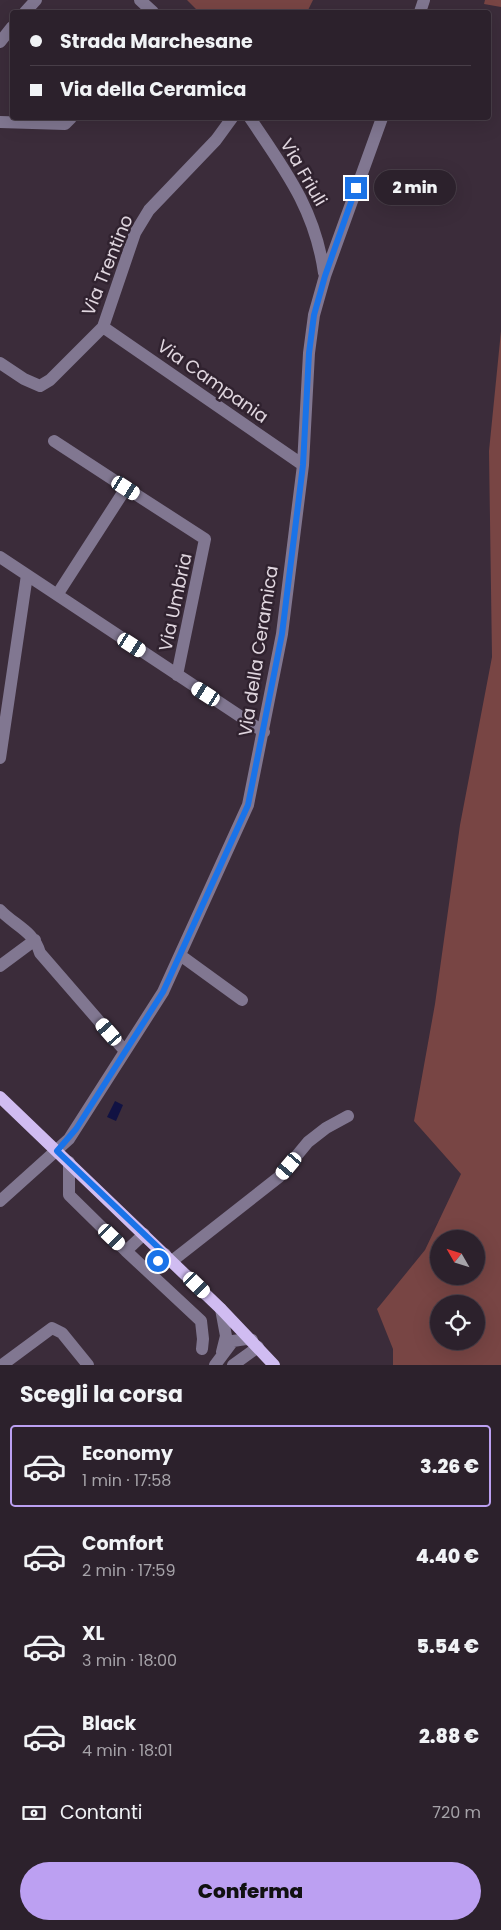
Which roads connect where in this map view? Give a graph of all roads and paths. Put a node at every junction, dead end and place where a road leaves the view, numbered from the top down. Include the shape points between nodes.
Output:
1 (36, 0) edge
2 (140, 0) edge
3 (27, 10) edge
4 (151, 10) edge
5 (10, 30) edge
6 (0, 42) edge
7 (70, 120) edge
8 (231, 120) edge
9 (251, 120) edge
10 (381, 120) edge
11 (0, 122) edge
12 (325, 276) junction
13 (103, 327) junction
14 (0, 363) edge
15 (54, 442) dead end
16 (303, 465) junction
17 (126, 488) junction
18 (0, 557) edge
19 (27, 575) junction
20 (57, 595) junction
21 (178, 675) junction
22 (264, 732) junction
23 (0, 758) edge
24 (0, 910) edge
25 (35, 940) junction
26 (180, 954) junction
27 (0, 966) edge
28 (242, 1000) dead end
29 (125, 1051) junction
30 (0, 1097) edge
31 (348, 1116) dead end
32 (57, 1151) junction
33 (69, 1162) junction
34 (0, 1201) edge
35 (144, 1234) junction
36 (126, 1251) junction
37 (168, 1258) junction
38 (149, 1270) junction
39 (221, 1309) junction
40 (255, 1344) junction
41 (202, 1349) dead end
42 (218, 1361) edge
43 (2, 1365) edge
44 (88, 1365) edge
45 (233, 1365) edge
46 (274, 1365) edge

1 - 3 street
2 - 4 street
5 - 6 street
7 - 11 street via 65,124
8 - 13 street, Via Trentino via 139,225
9 - 12 street, Via Friuli via 296,186 314,225
10 - 12 street, Via della Ceramica
12 - 16 street, Via della Ceramica via 314,315 309,353
13 - 14 street, Via Trentino via 40,386
13 - 16 street, Via Campania
15 - 17 street, Via Umbria
16 - 22 street, Via della Ceramica via 282,634
17 - 20 street
17 - 21 street, Via Umbria via 205,540
18 - 19 street
19 - 20 street
19 - 23 street
20 - 21 street
21 - 22 street
22 - 26 street, Via della Ceramica via 248,805
24 - 25 street
25 - 27 street
25 - 29 street via 40,953
26 - 28 street
26 - 29 street, Via della Ceramica via 163,992
29 - 32 street, Via della Ceramica via 76,1129
30 - 32 main road
31 - 37 street via 308,1142 279,1178
32 - 33 main road
32 - 34 street, Via della Ceramica
33 - 35 main road
33 - 36 street via 70,1195
35 - 36 street
35 - 37 main road
36 - 38 street
37 - 38 street
37 - 39 main road
38 - 41 street via 201,1321
39 - 40 main road
39 - 42 street via 226,1336
40 - 42 street via 246,1339 233,1341
40 - 45 street
40 - 46 main road
43 - 44 street via 52,1328 62,1333

